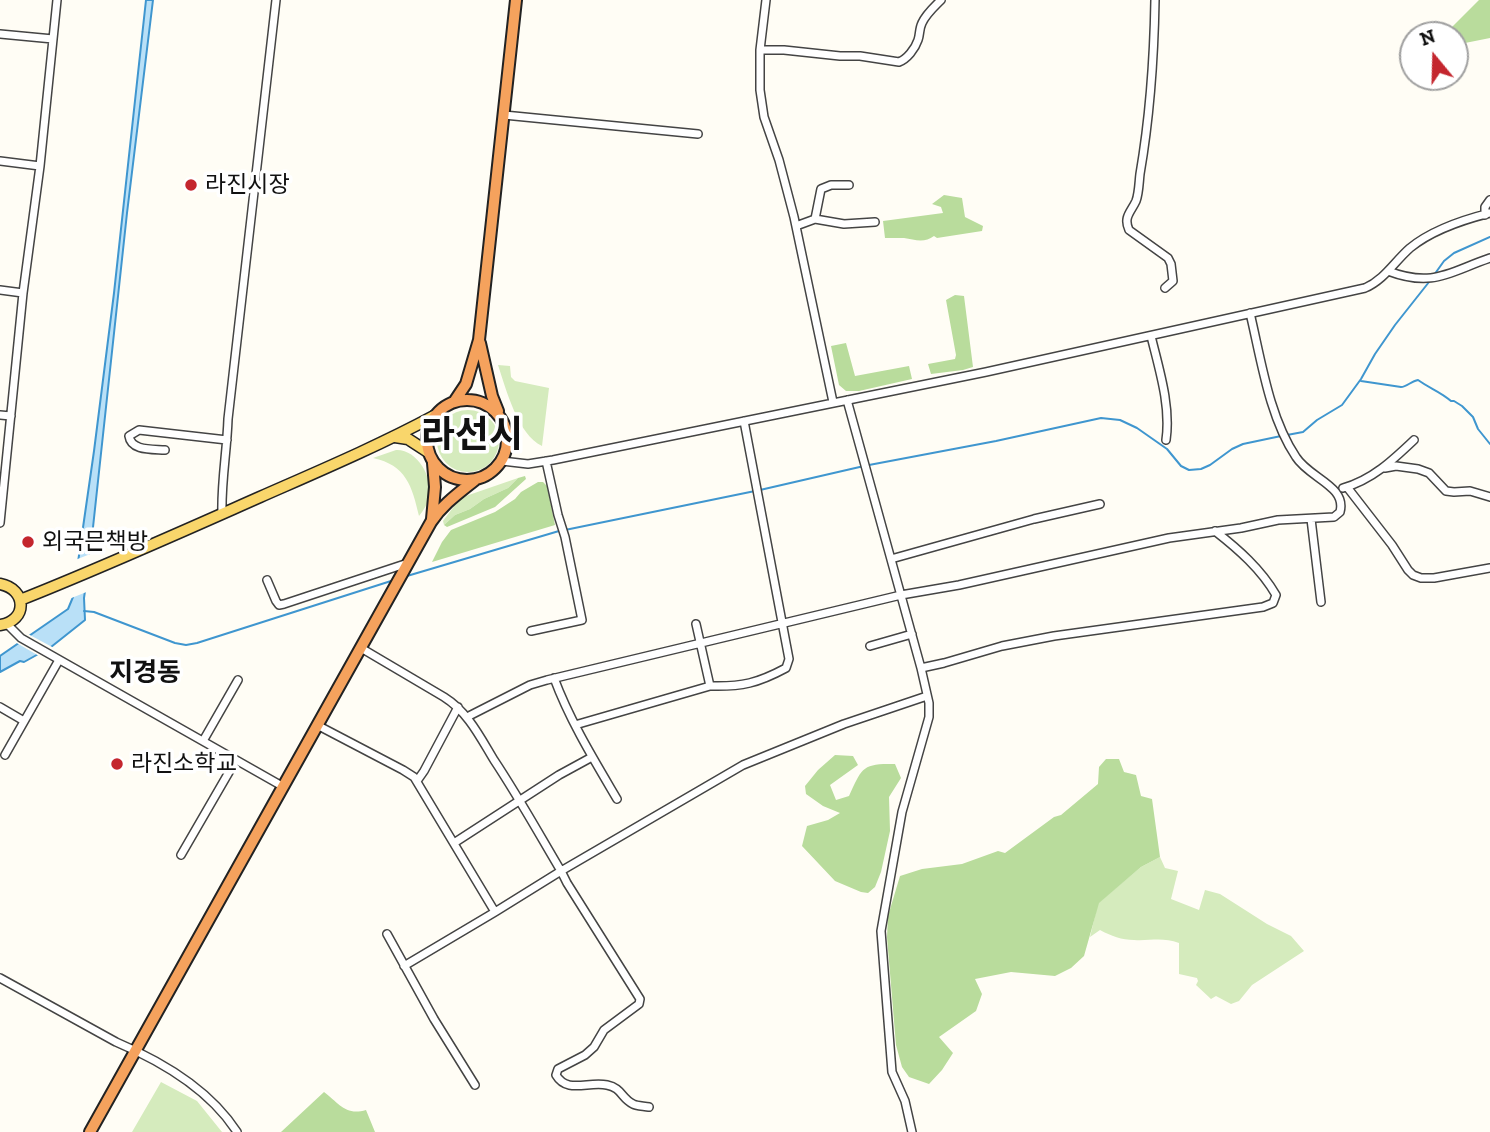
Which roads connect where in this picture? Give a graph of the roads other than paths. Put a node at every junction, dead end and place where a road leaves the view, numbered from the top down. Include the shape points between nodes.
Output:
1 (57, 0) edge
2 (276, 0) edge
3 (516, 0) edge
4 (766, 0) edge
5 (941, 0) edge
6 (1155, 0) edge
7 (0, 34) edge
8 (53, 39) junction
9 (760, 50) junction
10 (504, 115) junction
11 (698, 134) dead end
12 (0, 161) edge
13 (40, 166) junction
14 (849, 185) dead end
15 (1490, 200) edge
16 (1488, 214) edge
17 (815, 219) junction
18 (875, 222) dead end
19 (796, 226) junction
20 (1490, 258) edge
21 (1388, 271) junction
22 (1165, 288) dead end
23 (0, 290) edge
24 (23, 293) junction
25 (1250, 313) junction
26 (1151, 336) junction
27 (479, 340) junction
28 (847, 400) junction
29 (454, 402) junction
30 (833, 402) junction
31 (0, 415) edge
32 (11, 416) junction
33 (435, 416) junction
34 (501, 418) junction
35 (744, 421) junction
36 (394, 438) junction
37 (227, 440) junction
38 (1166, 440) dead end
39 (1414, 440) dead end
40 (165, 450) dead end
41 (428, 452) junction
42 (502, 461) junction
43 (546, 461) junction
44 (433, 463) junction
45 (1385, 468) junction
46 (475, 480) junction
47 (1347, 487) junction
48 (1335, 489) junction
49 (1490, 497) edge
50 (1100, 504) dead end
51 (222, 514) junction
52 (1311, 519) junction
53 (431, 522) junction
54 (0, 523) edge
55 (1215, 531) junction
56 (891, 559) junction
57 (407, 567) junction
58 (1490, 568) edge
59 (267, 580) dead end
60 (0, 584) edge
61 (901, 595) junction
62 (20, 600) junction
63 (1321, 602) dead end
64 (696, 624) dead end
65 (782, 624) junction
66 (3, 625) edge
67 (531, 631) dead end
68 (912, 634) junction
69 (701, 644) junction
70 (870, 646) dead end
71 (361, 648) junction
72 (59, 660) junction
73 (921, 668) junction
74 (554, 678) junction
75 (238, 680) dead end
76 (710, 686) junction
77 (928, 696) junction
78 (0, 707) edge
79 (458, 707) junction
80 (467, 717) junction
81 (24, 721) junction
82 (317, 725) junction
83 (575, 725) junction
84 (203, 741) junction
85 (5, 755) dead end
86 (592, 757) junction
87 (236, 760) junction
88 (417, 781) junction
89 (282, 786) junction
90 (617, 799) dead end
91 (520, 802) junction
92 (454, 843) junction
93 (181, 855) dead end
94 (561, 871) junction
95 (495, 912) junction
96 (387, 934) dead end
97 (404, 966) junction
98 (0, 978) edge
99 (136, 1050) junction
100 (475, 1085) dead end
101 (649, 1107) dead end
102 (90, 1132) edge
103 (237, 1132) edge
104 (912, 1132) edge

1 - 8 street
2 - 37 street
3 - 10 highway
4 - 9 street
5 - 9 street via 920,25 919,39 904,61
6 - 22 street via 1154,60 1142,163 1136,200 1126,224 1168,258 1173,281
7 - 8 street
8 - 13 street
9 - 19 street via 764,117
10 - 11 street
10 - 27 highway
12 - 13 street
13 - 24 street
14 - 17 street via 821,189
15 - 16 street via 1485,207
16 - 21 street via 1420,240
17 - 18 street via 844,224
17 - 19 street
19 - 30 street
20 - 21 street via 1433,279
21 - 25 street via 1365,288
23 - 24 street
24 - 32 street
25 - 26 street
25 - 48 street via 1284,435 1306,469
26 - 28 street
26 - 38 street via 1164,399
27 - 29 highway via 466,384
27 - 34 highway
28 - 30 street
28 - 56 street
29 - 33 highway
29 - 34 highway via 480,402
30 - 35 street
31 - 32 street
32 - 54 street
33 - 36 main road
33 - 41 highway via 426,439
34 - 42 highway via 508,439
35 - 43 street
35 - 65 street
36 - 41 main road via 408,439
36 - 51 main road
37 - 40 street via 139,430 129,436 131,445
37 - 51 street
39 - 45 street
41 - 44 highway
42 - 43 street
42 - 46 highway
43 - 67 street via 582,620
44 - 46 highway via 451,478
44 - 53 highway
45 - 47 street
45 - 49 street via 1418,469 1429,473 1446,491
46 - 53 highway
47 - 48 street
47 - 58 street via 1413,575 1434,578
48 - 52 street via 1340,512
50 - 56 street
51 - 62 main road
52 - 55 street
52 - 63 street
53 - 57 highway
55 - 61 street
55 - 73 street via 1269,584 1276,595 1273,603 1054,636
56 - 61 street
57 - 59 street via 279,605
57 - 71 highway
60 - 62 main road via 13,589
61 - 65 street
61 - 68 street
62 - 66 main road via 15,619
64 - 69 street
65 - 69 street
65 - 76 street via 789,659 786,668 745,685
66 - 72 street
68 - 70 street
68 - 73 street
69 - 74 street
69 - 76 street
71 - 79 street
71 - 82 highway
72 - 81 street
72 - 84 street
73 - 77 street
74 - 80 street
74 - 83 street
75 - 84 street
76 - 83 street
77 - 94 street via 743,765
77 - 104 street via 928,722 902,812 883,918 892,1072
78 - 81 street
79 - 80 street
79 - 88 street
80 - 91 street
81 - 85 street
82 - 88 street
82 - 89 highway
83 - 86 street
84 - 87 street
86 - 90 street
86 - 91 street
87 - 89 street
87 - 93 street
88 - 92 street
89 - 99 highway
91 - 92 street
91 - 94 street
92 - 95 street
94 - 95 street
94 - 101 street via 640,999 604,1030 594,1047 558,1069 556,1075 569,1086 616,1087 633,1105
95 - 97 street
96 - 97 street
97 - 100 street
98 - 99 street
99 - 102 highway
99 - 103 street via 209,1098

